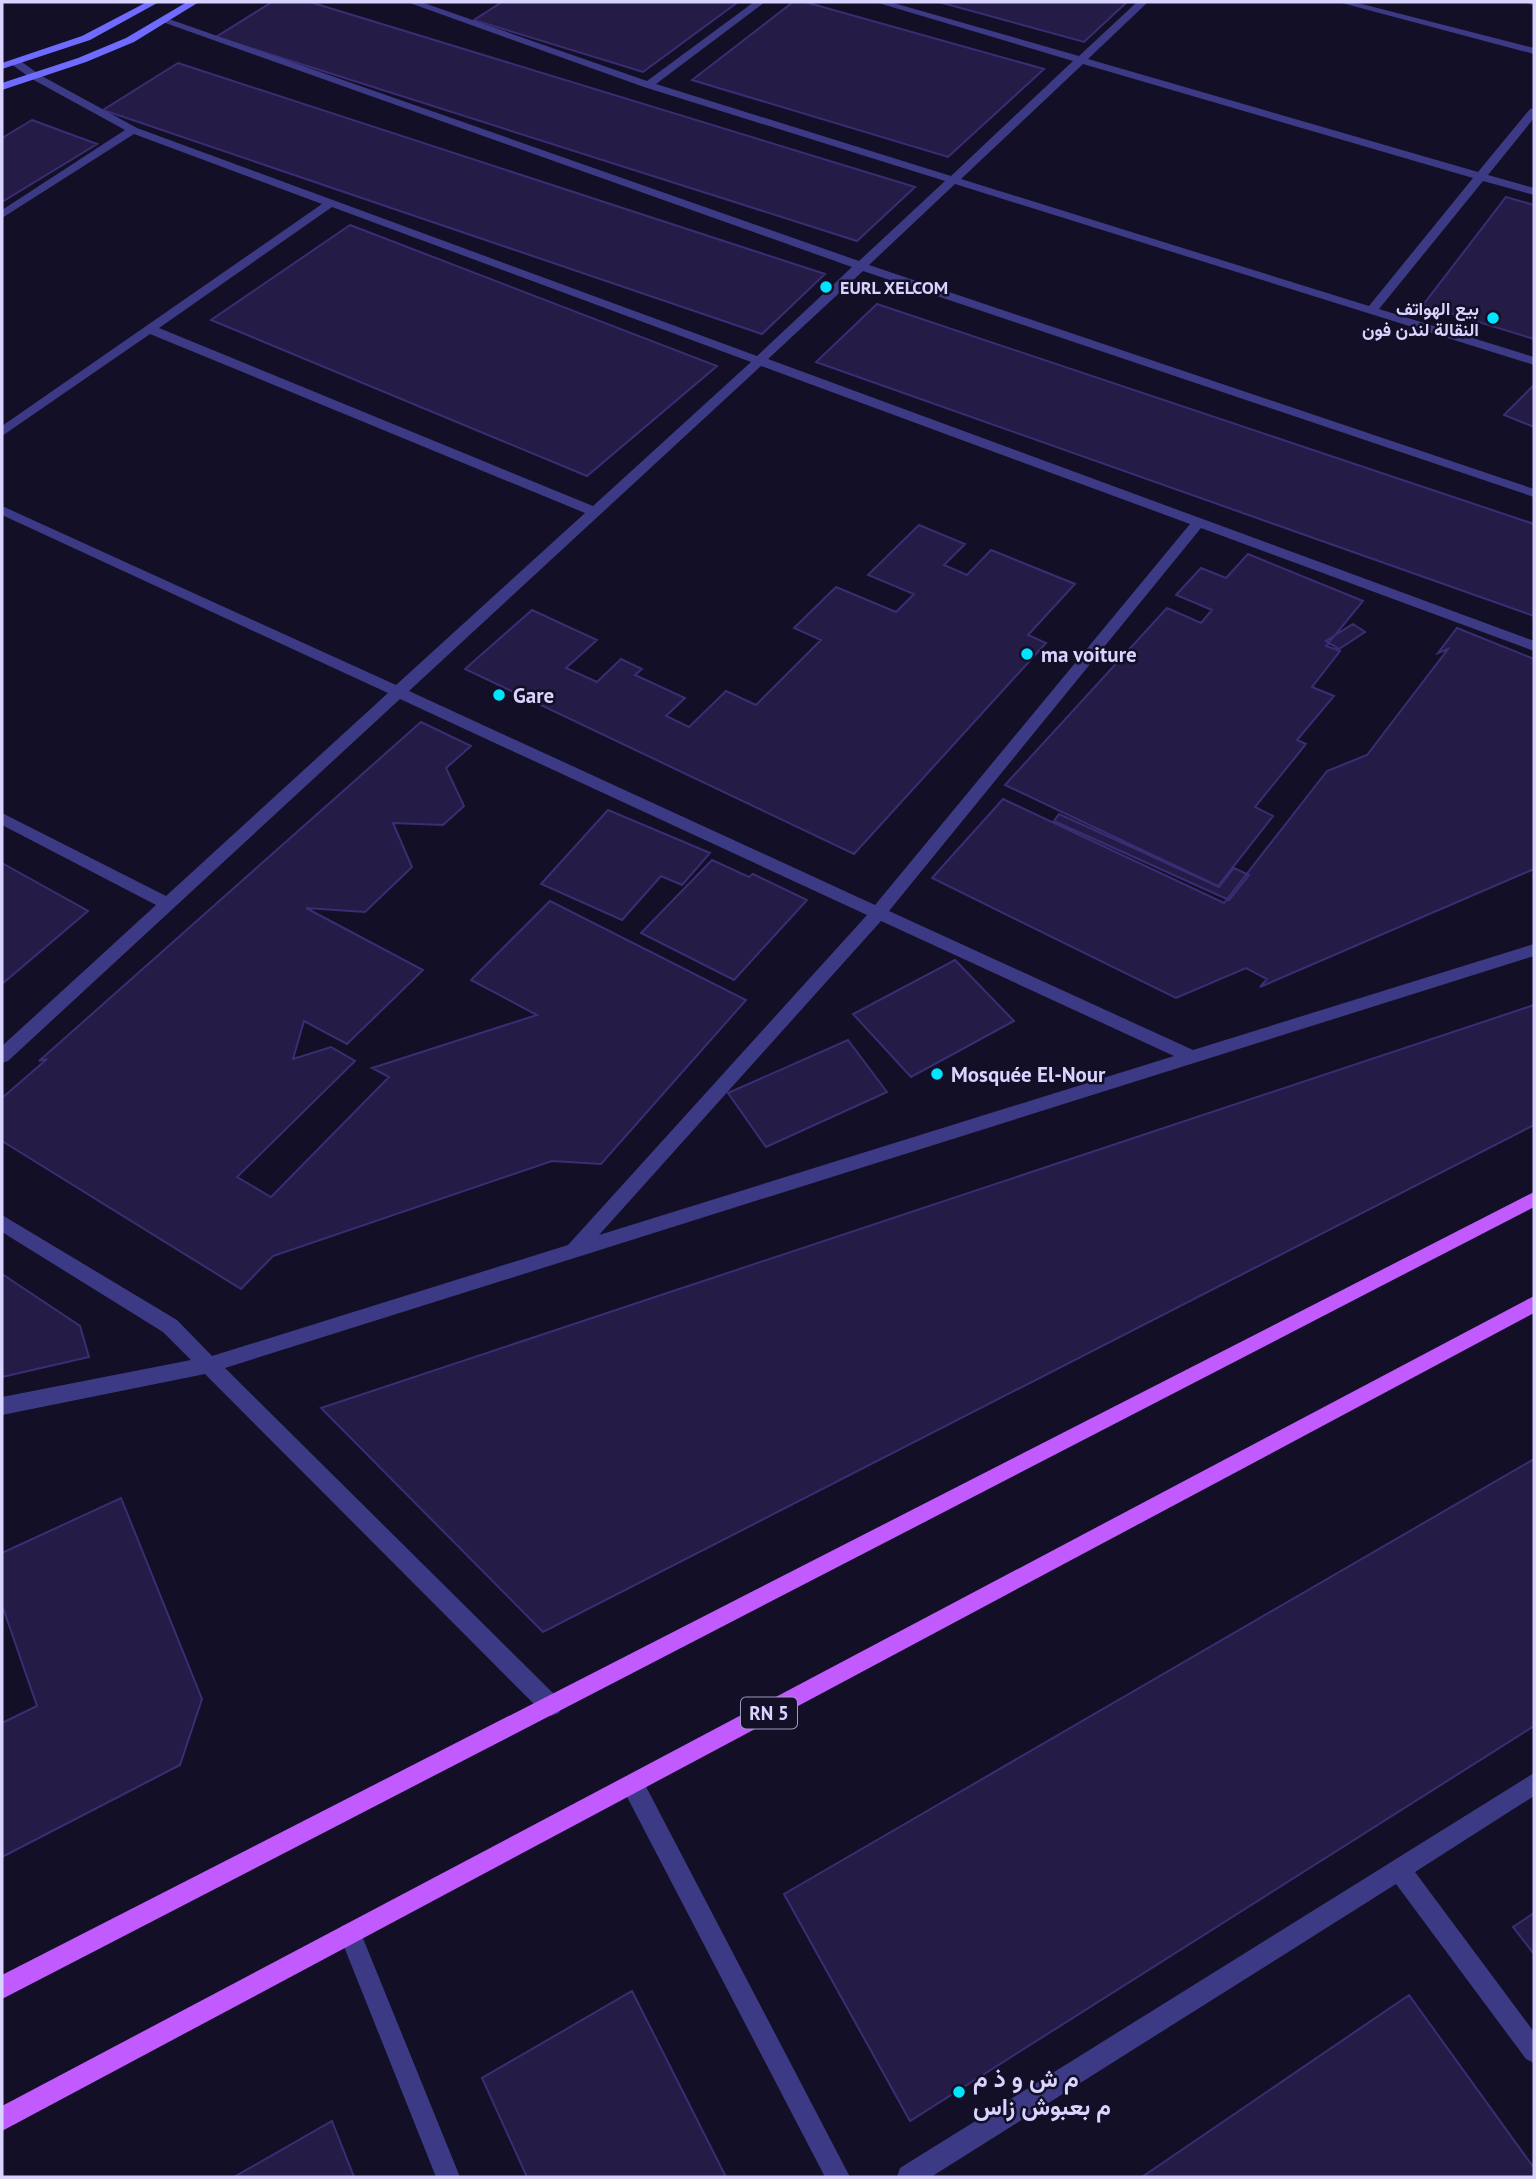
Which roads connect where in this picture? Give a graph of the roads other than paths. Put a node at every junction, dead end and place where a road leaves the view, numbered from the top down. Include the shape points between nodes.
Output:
1 (154, 2) edge
2 (194, 2) edge
3 (412, 2) edge
4 (453, 2) edge
5 (760, 2) edge
6 (880, 2) edge
7 (1143, 2) edge
8 (1343, 2) edge
9 (440, 10) junction
10 (162, 20) junction
11 (1534, 51) edge
12 (1081, 60) junction
13 (15, 62) junction
14 (2, 66) edge
15 (36, 77) junction
16 (648, 85) junction
17 (2, 87) edge
18 (1534, 111) edge
19 (133, 130) junction
20 (1482, 177) junction
21 (953, 179) junction
22 (1534, 192) edge
23 (330, 203) junction
24 (2, 215) edge
25 (861, 266) junction
26 (1372, 310) junction
27 (149, 329) junction
28 (759, 361) junction
29 (1534, 361) edge
30 (2, 432) edge
31 (1534, 493) edge
32 (2, 510) edge
33 (595, 512) junction
34 (1198, 523) junction
35 (1534, 646) edge
36 (397, 693) junction
37 (2, 818) edge
38 (168, 904) junction
39 (877, 914) junction
40 (1534, 950) edge
41 (2, 1056) edge
42 (1192, 1057) junction
43 (1534, 1199) edge
44 (2, 1223) edge
45 (575, 1249) junction
46 (1534, 1304) edge
47 (209, 1366) junction
48 (2, 1406) edge
49 (551, 1706) junction
50 (1534, 1784) edge
51 (633, 1785) junction
52 (1399, 1869) junction
53 (350, 1934) junction
54 (2, 1987) edge
55 (1534, 2051) edge
56 (2, 2119) edge
57 (448, 2177) edge
58 (838, 2177) edge
59 (909, 2177) edge

1 - 13 street via 86,38
2 - 10 street
3 - 9 street
4 - 9 street
5 - 16 street
6 - 12 street
7 - 12 street
8 - 11 street
9 - 16 street
10 - 15 street via 130,40
10 - 25 street
12 - 20 street
12 - 21 street
13 - 14 street
13 - 15 street
15 - 17 street
15 - 19 street
16 - 21 street
18 - 20 street
19 - 23 street
19 - 24 street
20 - 22 street
20 - 26 street
21 - 25 street
21 - 26 street
23 - 27 street
23 - 28 street
25 - 28 street
25 - 31 street
26 - 29 street
27 - 30 street
27 - 33 street
28 - 33 street
28 - 34 street
32 - 36 street
33 - 36 street
34 - 35 street
34 - 39 street
36 - 38 street
36 - 39 street
37 - 38 street
38 - 41 street
39 - 42 street
39 - 45 street
40 - 42 street
42 - 45 street
43 - 49 main road
44 - 47 street via 170,1326
45 - 47 street
46 - 51 main road, RN 5
47 - 48 street
47 - 49 street
49 - 54 main road
50 - 52 street
51 - 53 main road, RN 5
51 - 58 street
52 - 55 street
52 - 59 street
53 - 56 main road, RN 5
53 - 57 street

